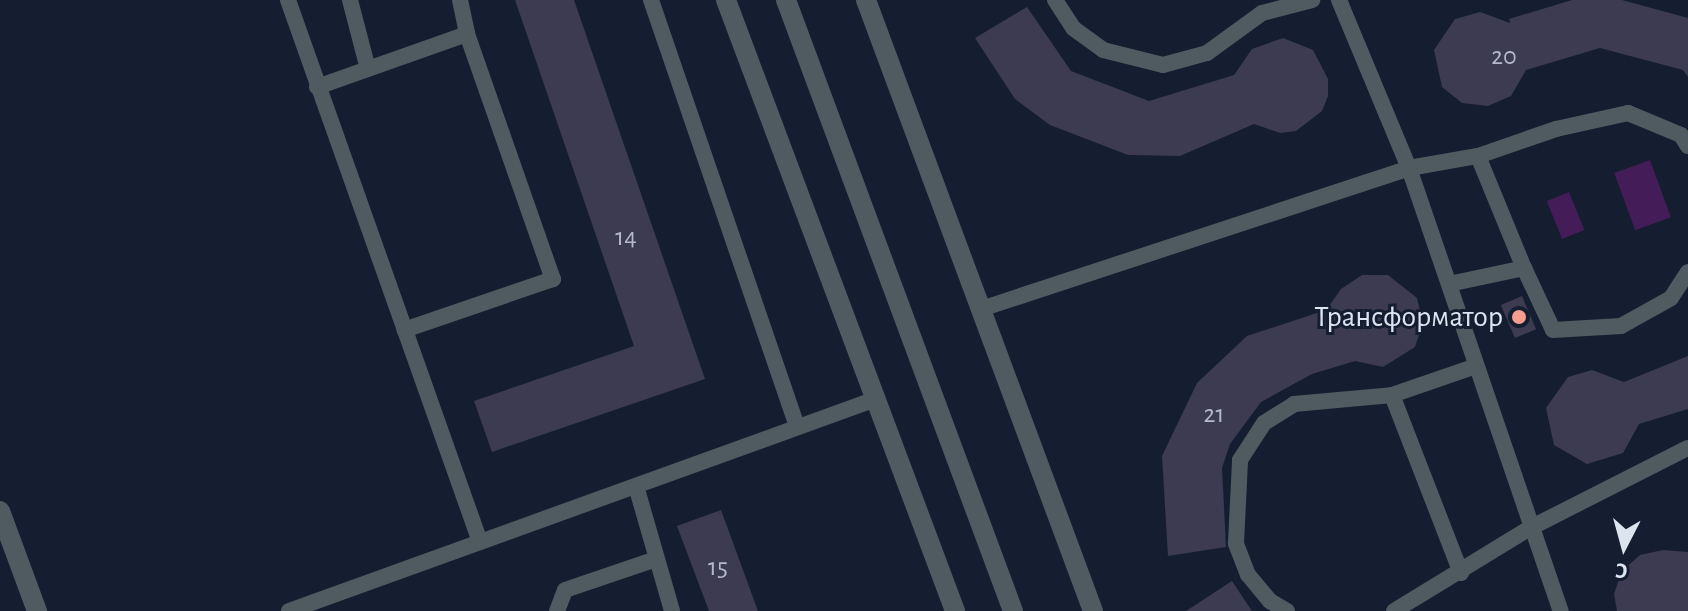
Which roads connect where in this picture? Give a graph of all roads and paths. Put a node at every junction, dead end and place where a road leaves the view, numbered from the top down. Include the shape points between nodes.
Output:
1 (288, 0) edge
2 (350, 0) edge
3 (460, 0) edge
4 (651, 0) edge
5 (726, 0) edge
6 (786, 0) edge
7 (866, 0) edge
8 (1055, 0) edge
9 (1312, 0) edge
10 (1339, 0) edge
11 (1260, 7) edge
12 (467, 34) junction
13 (368, 69) junction
14 (317, 87) junction
15 (1688, 146) edge
16 (1478, 156) junction
17 (1409, 168) junction
18 (1524, 268) junction
19 (1688, 272) edge
20 (1449, 284) junction
21 (981, 309) junction
22 (404, 330) junction
23 (1476, 366) junction
24 (1392, 395) junction
25 (873, 400) junction
26 (797, 427) junction
27 (1688, 448) edge
28 (636, 486) junction
29 (0, 511) edge
30 (1530, 528) junction
31 (480, 542) junction
32 (656, 559) junction
33 (1461, 573) junction
34 (37, 611) edge
35 (289, 611) edge
36 (557, 611) edge
37 (672, 611) edge
38 (955, 611) edge
39 (1013, 611) edge
40 (1093, 611) edge
41 (1287, 611) edge
42 (1394, 611) edge
43 (1561, 611) edge

1 - 14 lane
2 - 13 lane
3 - 12 lane
4 - 26 lane
5 - 25 street
6 - 39 street
7 - 21 street
8 - 11 lane via 1073,28 1094,45 1163,65 1207,53
9 - 11 lane
10 - 17 lane
12 - 13 lane
12 - 22 lane via 553,279
13 - 14 lane
14 - 22 lane
15 - 16 lane via 1681,135 1628,113 1556,129
16 - 17 lane
16 - 18 lane
17 - 20 lane
17 - 21 lane
18 - 19 lane via 1553,330 1621,326 1671,298
18 - 20 lane
20 - 23 lane
21 - 40 street
22 - 31 lane
23 - 24 lane
23 - 30 lane
24 - 33 lane
24 - 41 lane via 1294,404 1264,423 1240,460 1236,543 1248,575 1270,601
25 - 26 lane
25 - 38 street
26 - 28 lane
27 - 30 lane
28 - 31 lane
28 - 32 lane
29 - 34 street
30 - 33 lane
30 - 43 lane
31 - 35 lane
32 - 36 lane via 565,590
32 - 37 lane
33 - 42 lane

